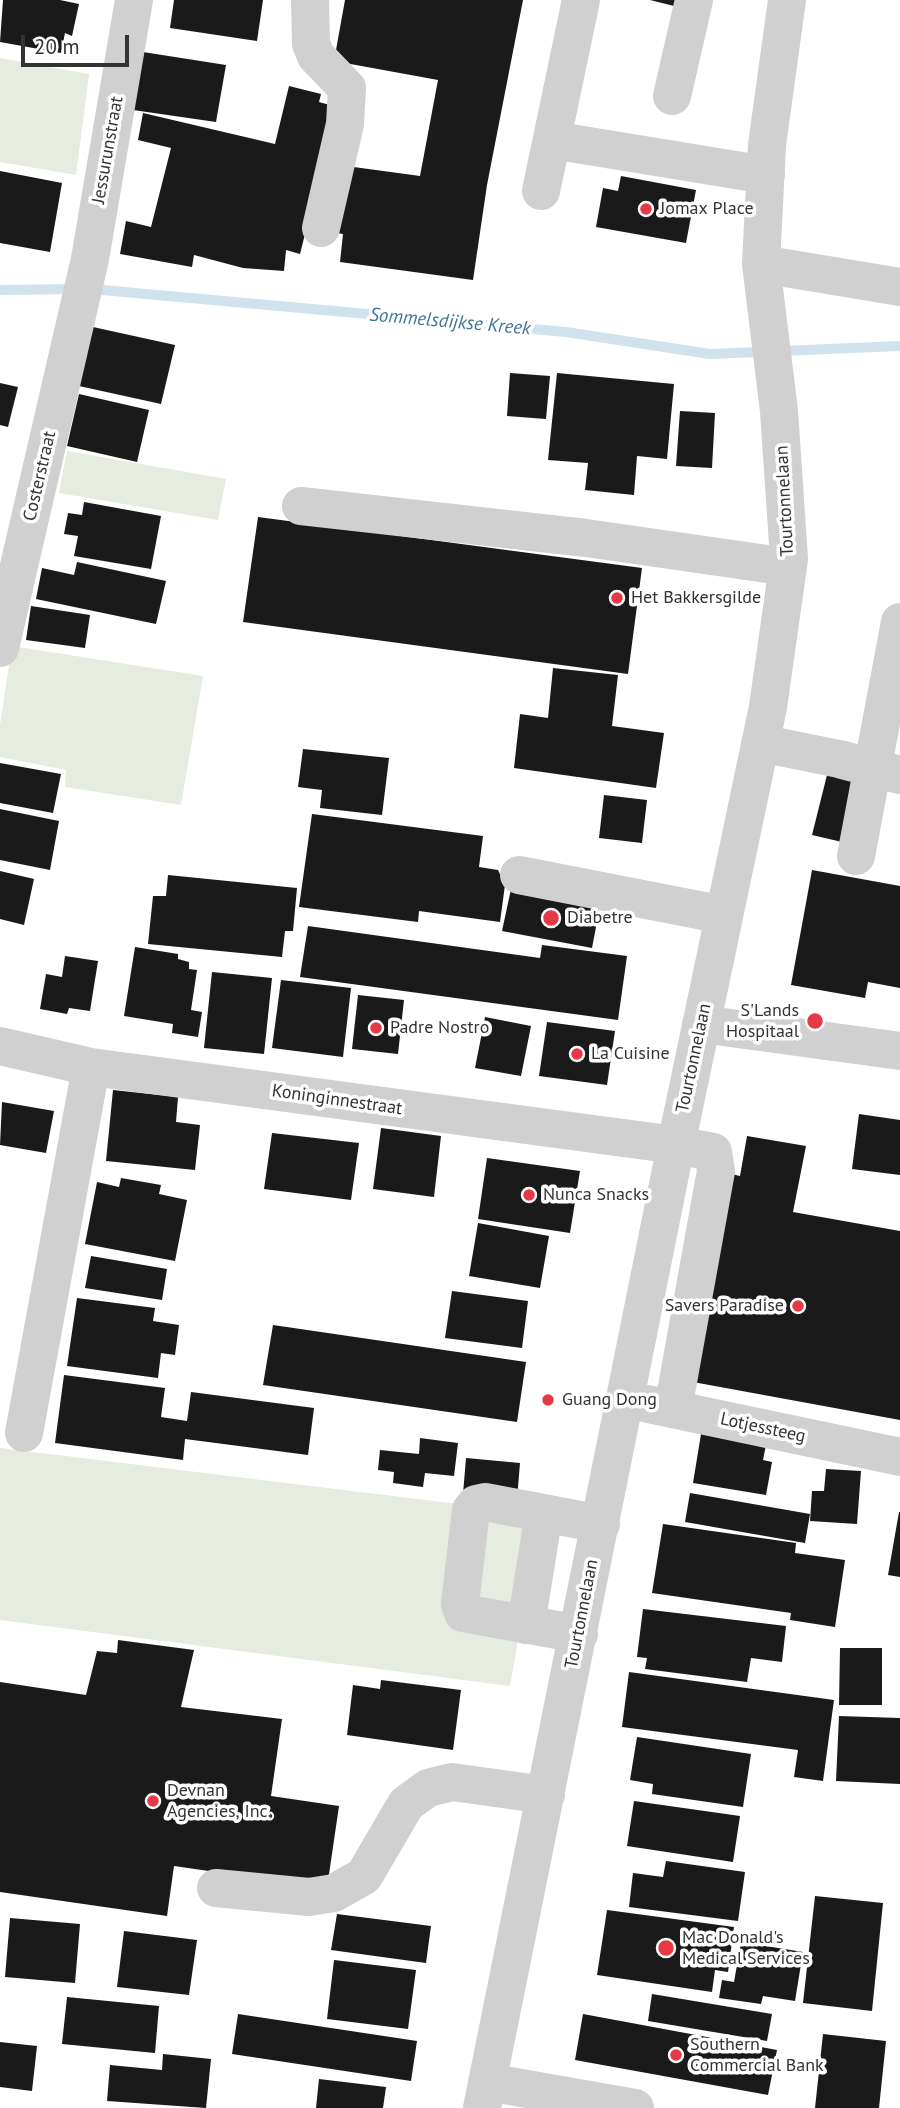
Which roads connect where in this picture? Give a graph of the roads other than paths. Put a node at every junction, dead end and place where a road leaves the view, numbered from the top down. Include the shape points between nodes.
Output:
1 (134, 0) edge
2 (310, 0) edge
3 (580, 0) edge
4 (694, 0) edge
5 (787, 0) edge
6 (672, 96) dead end
7 (552, 140) junction
8 (766, 175) junction
9 (541, 191) dead end
10 (321, 228) dead end
11 (761, 264) junction
12 (900, 287) edge
13 (79, 305) joint
14 (301, 506) dead end
15 (788, 567) junction
16 (900, 622) edge
17 (0, 648) edge
18 (760, 743) junction
19 (887, 772) edge
20 (856, 856) dead end
21 (519, 875) dead end
22 (724, 915) junction
23 (701, 1024) junction
24 (0, 1046) edge
25 (900, 1051) edge
26 (91, 1067) junction
27 (676, 1145) junction
28 (626, 1399) junction
29 (673, 1409) junction
30 (24, 1433) dead end
31 (900, 1457) edge
32 (544, 1513) junction
33 (601, 1524) junction
34 (526, 1625) junction
35 (579, 1634) junction
36 (546, 1795) junction
37 (216, 1888) dead end
38 (484, 2095) edge
39 (635, 2108) edge

1 - 13 street, Jessurunstraat
2 - 10 street via 311,44 347,88 345,124
3 - 7 street
4 - 6 street
5 - 8 street, Tourtonnelaan
7 - 8 street
7 - 9 street
8 - 11 street, Tourtonnelaan
11 - 12 street
11 - 15 street, Tourtonnelaan via 779,411
13 - 17 street, Costerstraat
14 - 15 street via 586,538
15 - 18 street, Tourtonnelaan
16 - 19 street
18 - 19 street
18 - 22 street, Tourtonnelaan
19 - 20 street
21 - 22 street
22 - 23 street, Tourtonnelaan
23 - 25 street
23 - 27 street, Tourtonnelaan
24 - 26 street, Koninginnestraat
26 - 27 street, Koninginnestraat
26 - 30 street
27 - 28 street, Tourtonnelaan
27 - 29 street, Koninginnestraat via 713,1152 716,1161
28 - 29 street, Lotjessteeg
28 - 33 street, Tourtonnelaan
29 - 31 street, Lotjessteeg
32 - 33 street
32 - 34 street
32 - 34 street via 485,1502 471,1510 460,1604 463,1613
33 - 35 street, Tourtonnelaan
34 - 35 street
35 - 36 street, Tourtonnelaan
36 - 37 street via 452,1782 428,1788 406,1804 364,1876 334,1893 309,1897
36 - 38 street, Tourtonnelaan
38 - 39 street

